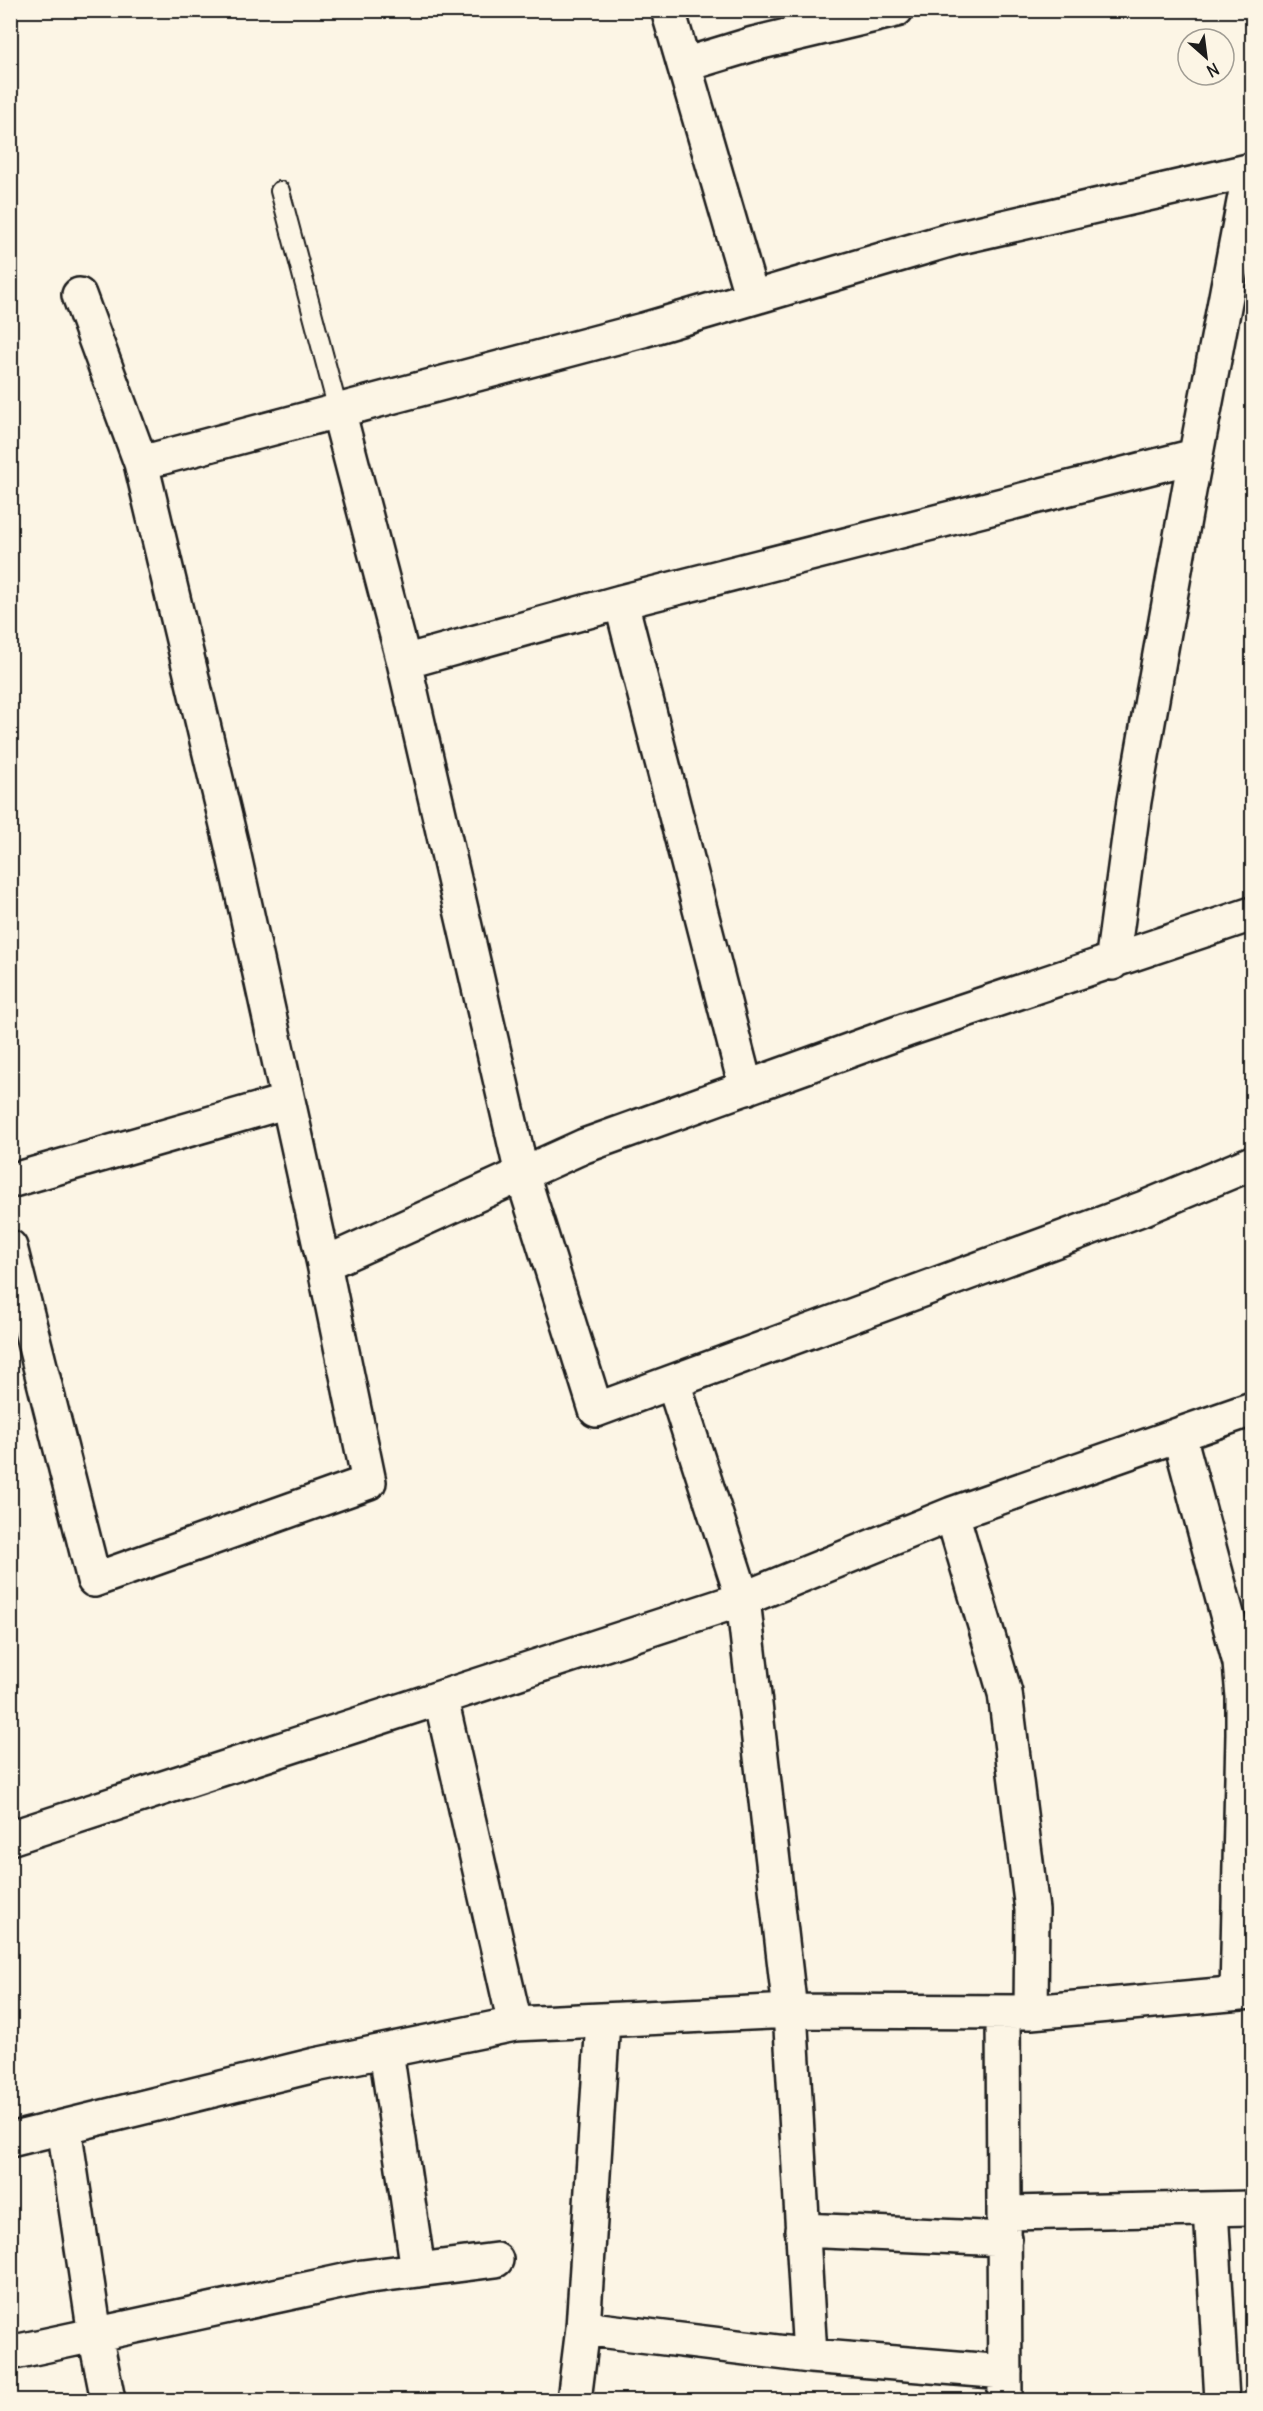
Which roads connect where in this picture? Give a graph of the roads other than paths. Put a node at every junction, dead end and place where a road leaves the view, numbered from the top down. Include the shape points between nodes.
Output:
1 (668, 10) edge
2 (896, 10) edge
3 (684, 65) junction
4 (1251, 170) edge
5 (279, 191) dead end
6 (79, 295) dead end
7 (752, 298) junction
8 (338, 410) junction
9 (1195, 456) junction
10 (141, 463) junction
11 (621, 602) junction
12 (404, 662) junction
13 (1252, 914) edge
14 (1112, 963) junction
15 (746, 1088) junction
16 (288, 1101) junction
17 (1252, 1163) edge
18 (522, 1174) junction
19 (10, 1181) edge
20 (10, 1247) edge
21 (324, 1264) junction
22 (673, 1382) junction
23 (1252, 1409) edge
24 (1179, 1436) junction
25 (952, 1514) junction
26 (743, 1599) junction
27 (441, 1699) junction
28 (10, 1838) edge
29 (1245, 1992) edge
30 (790, 2011) junction
31 (1017, 2012) junction
32 (603, 2021) junction
33 (515, 2024) junction
34 (386, 2051) junction
35 (64, 2127) junction
36 (10, 2140) edge
37 (1252, 2208) edge
38 (1210, 2209) junction
39 (1005, 2226) junction
40 (802, 2230) junction
41 (496, 2260) dead end
42 (418, 2270) junction
43 (583, 2328) junction
44 (95, 2335) junction
45 (10, 2353) edge
46 (810, 2356) junction
47 (1005, 2386) edge
48 (108, 2400) edge
49 (574, 2400) edge
50 (1222, 2400) edge

1 - 3 street
2 - 3 street
3 - 7 street
4 - 7 street via 956,238
4 - 9 street
5 - 8 lane
6 - 10 street
7 - 8 street
8 - 10 street
8 - 12 street
9 - 11 street
9 - 14 street via 1134,801
10 - 16 street
11 - 12 street
11 - 15 street
12 - 18 street
13 - 14 street
14 - 15 street via 909,1029
15 - 18 street via 584,1146
16 - 19 street
16 - 21 street
17 - 22 street via 1144,1208
18 - 21 street
18 - 22 street via 596,1410
20 - 21 street via 94,1580 369,1482
22 - 26 street
23 - 24 street
24 - 25 street
24 - 29 street via 1240,1663
25 - 26 street
25 - 31 street via 1005,1693 1032,1910
26 - 27 street
26 - 30 street
27 - 28 street
27 - 33 street
29 - 31 street
30 - 31 street
30 - 32 street
30 - 40 street
31 - 39 street
32 - 33 street
32 - 43 street
33 - 34 street
34 - 35 street
34 - 42 street
35 - 36 street
35 - 44 street
37 - 38 street
38 - 39 street
38 - 50 street
39 - 40 street
39 - 47 street
40 - 46 street
41 - 42 street
42 - 44 street via 363,2277
43 - 46 street
43 - 49 street
44 - 45 street
44 - 48 street
46 - 47 street

